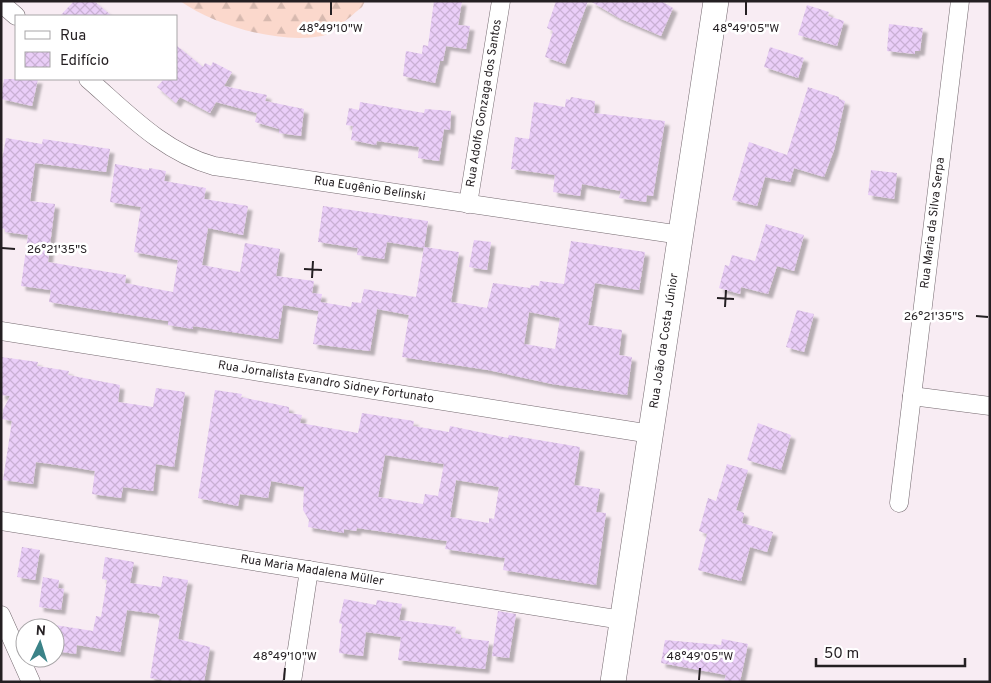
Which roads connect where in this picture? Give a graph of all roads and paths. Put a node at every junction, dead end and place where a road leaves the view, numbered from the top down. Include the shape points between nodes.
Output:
1 (501, 1) edge
2 (716, 1) edge
3 (960, 1) edge
4 (1, 3) edge
5 (15, 15) edge
6 (89, 80) edge
7 (468, 204) junction
8 (681, 235) junction
9 (1, 330) edge
10 (912, 396) junction
11 (990, 406) edge
12 (651, 434) junction
13 (899, 503) dead end
14 (1, 521) edge
15 (309, 570) junction
16 (1, 615) edge
17 (622, 620) junction
18 (31, 682) edge
19 (292, 682) edge
20 (613, 682) edge

1 - 7 street, Rua Adolfo Gonzaga dos Santos
2 - 8 main road, Rua João da Costa Júnior
3 - 10 street, Rua Maria da Silva Serpa
4 - 5 street
6 - 7 street, Rua Eugênio Belinski via 158,139 194,160 227,169
7 - 8 street, Rua Eugênio Belinski
8 - 12 main road, Rua João da Costa Júnior
9 - 12 street, Rua Jornalista Evandro Sidney Fortunato
10 - 11 street
10 - 13 street, Rua Maria da Silva Serpa
12 - 17 main road, Rua João da Costa Júnior
14 - 15 street, Rua Maria Madalena Müller
15 - 17 street, Rua Maria Madalena Müller
15 - 19 street
16 - 18 street
17 - 20 main road, Rua João da Costa Júnior

